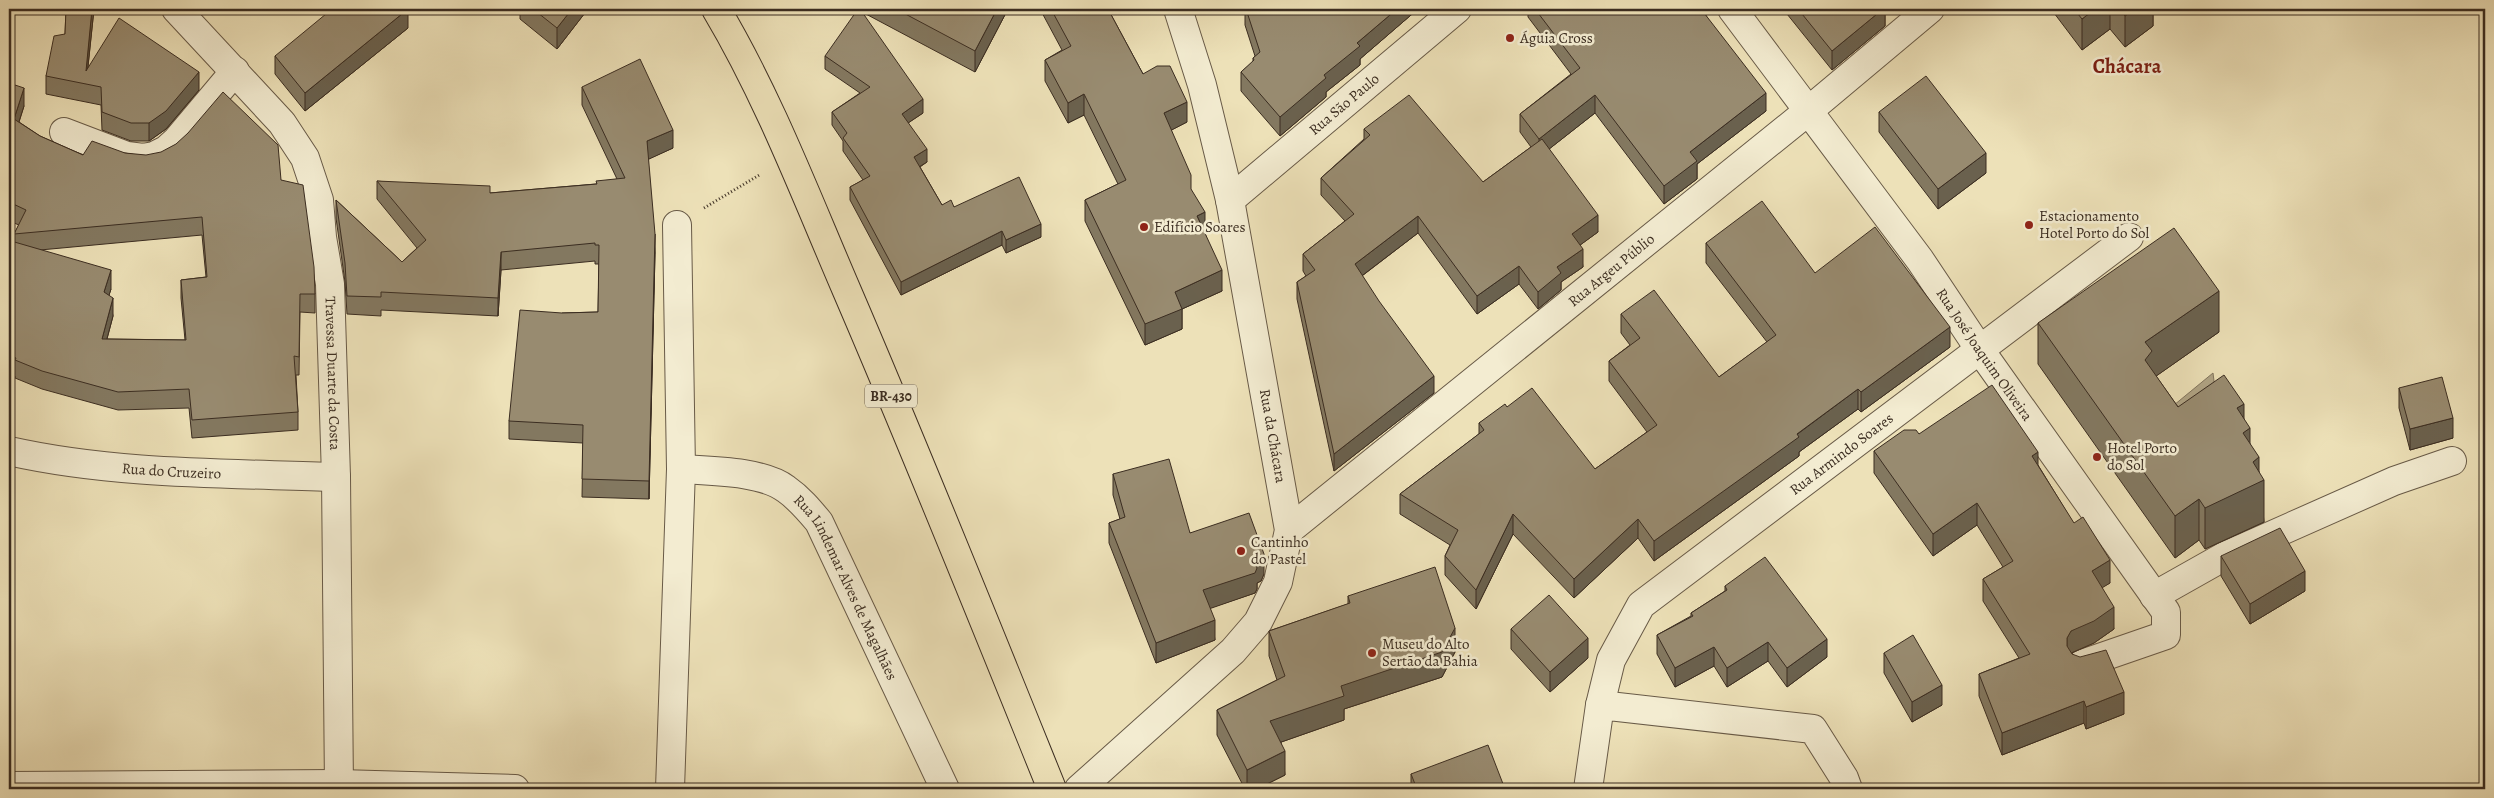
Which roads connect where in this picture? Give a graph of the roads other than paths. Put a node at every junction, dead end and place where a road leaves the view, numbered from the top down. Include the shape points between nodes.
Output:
1 (176, 9) edge
2 (716, 9) edge
3 (1178, 9) edge
4 (1457, 9) edge
5 (1732, 9) edge
6 (1930, 9) edge
7 (235, 71) junction
8 (1807, 112) junction
9 (64, 132) dead end
10 (1230, 200) junction
11 (677, 225) road end
12 (2129, 237) dead end
13 (1980, 350) junction
14 (9, 451) edge
15 (2452, 461) dead end
16 (681, 469) junction
17 (336, 477) junction
18 (1289, 530) junction
19 (2154, 596) junction
20 (2082, 664) edge
21 (1600, 705) junction
22 (9, 786) edge
23 (339, 787) edge
24 (515, 789) edge
25 (670, 789) edge
26 (945, 789) edge
27 (1052, 789) edge
28 (1079, 789) edge
29 (1588, 789) edge
30 (1848, 789) edge

1 - 7 street, Travessa Duarte da Costa
2 - 27 main road, BR-430 via 789,156 932,490
3 - 10 street, Rua da Chácara via 1202,85
4 - 10 street, Rua São Paulo
5 - 8 street, Rua José Joaquim Oliveira
6 - 8 street, Rua Argeu Públio
7 - 9 street via 177,140 154,156 127,156
7 - 17 street, Travessa Duarte da Costa via 282,123 305,158 319,200 330,284
8 - 13 street, Rua José Joaquim Oliveira via 1920,260
8 - 18 street, Rua Argeu Públio
10 - 18 street, Rua da Chácara
11 - 16 street
12 - 13 street, Rua Armindo Soares
13 - 19 street, Rua José Joaquim Oliveira
13 - 21 street, Rua Armindo Soares via 1641,605 1612,660
14 - 17 street, Rua do Cruzeiro via 55,461 128,469
15 - 19 street via 2394,481 2225,556
16 - 25 street
16 - 26 street, Rua Lindemar Alves de Magalhães via 763,479 785,488 806,506 819,522
17 - 23 street, Travessa Duarte da Costa
18 - 28 street, Rua da Chácara via 1278,582 1258,622 1227,657
19 - 20 street, Rua José Joaquim Oliveira via 2166,612 2166,634
21 - 29 street, Rua Armindo Soares
21 - 30 street via 1813,729
22 - 23 street
23 - 24 street

